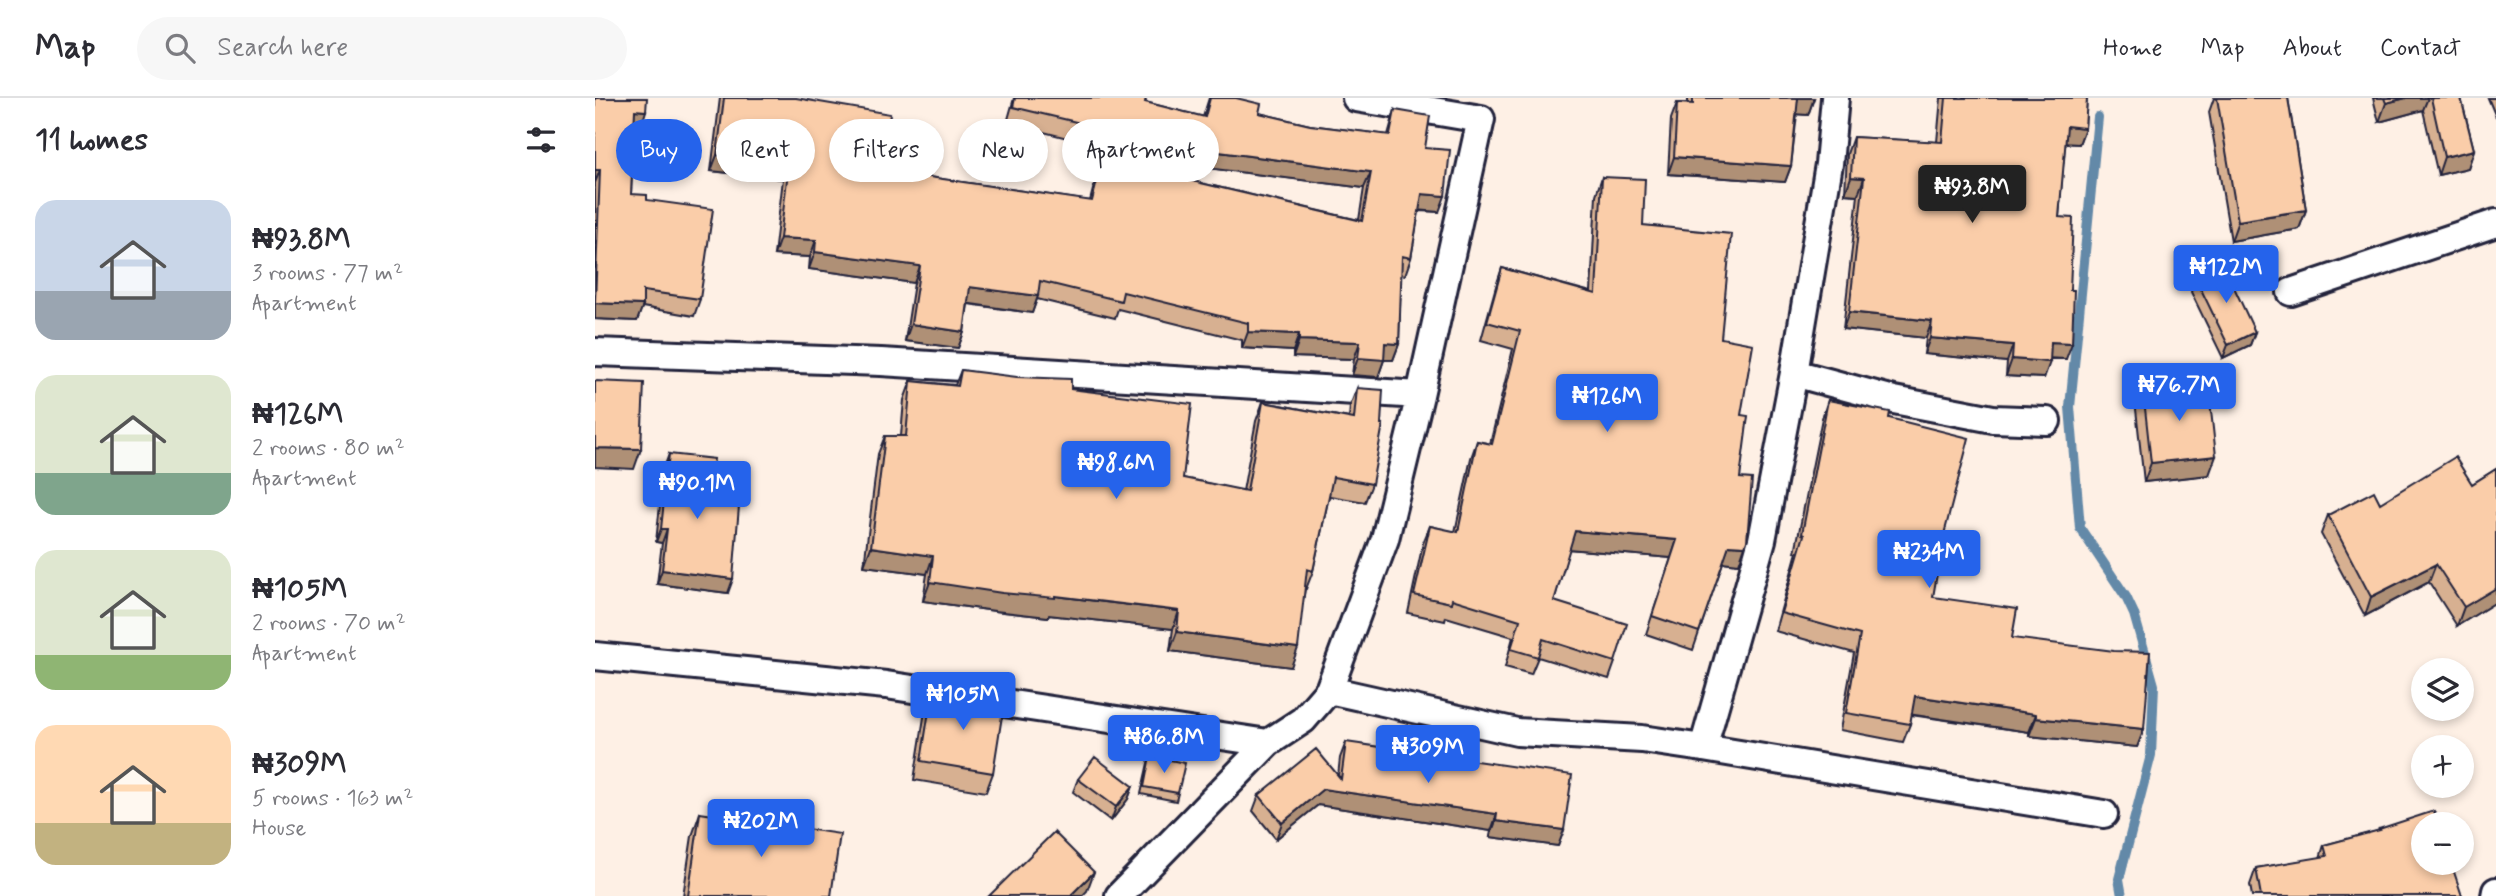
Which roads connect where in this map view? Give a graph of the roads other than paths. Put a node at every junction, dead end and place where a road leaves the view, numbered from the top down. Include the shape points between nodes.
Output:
1 (1356, 98) edge
2 (1835, 98) edge
3 (1483, 108) edge
4 (2496, 223) edge
5 (2291, 292) dead end
6 (595, 352) edge
7 (1794, 373) junction
8 (1420, 395) junction
9 (2047, 421) dead end
10 (595, 656) edge
11 (1329, 690) junction
12 (1268, 743) junction
13 (1703, 748) junction
14 (2104, 814) dead end
15 (2496, 891) edge
16 (1119, 896) edge
17 (2495, 896) edge

1 - 3 street
2 - 7 street via 1829,164
3 - 8 street
4 - 5 street
6 - 8 street via 881,362
7 - 9 street via 1895,400 1981,416
7 - 13 street via 1762,540
8 - 11 street via 1385,539
10 - 12 street via 886,685
11 - 12 street via 1303,720
11 - 13 street via 1517,732 1642,739
12 - 16 street
13 - 14 street
15 - 17 street

